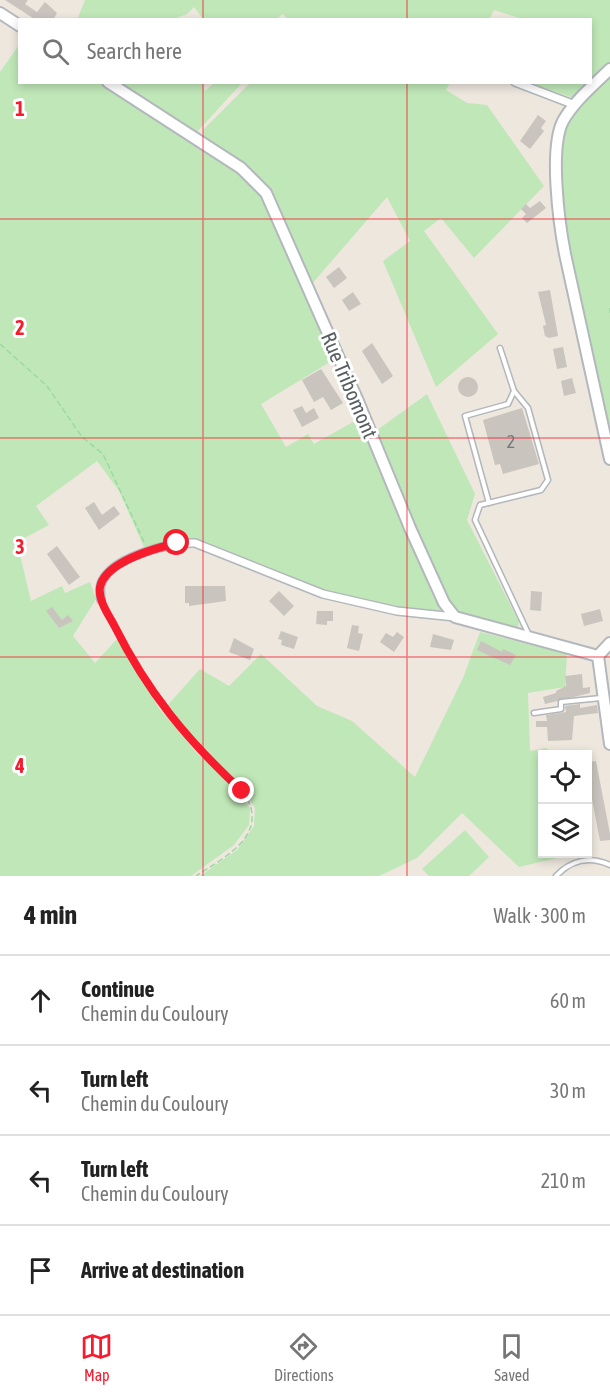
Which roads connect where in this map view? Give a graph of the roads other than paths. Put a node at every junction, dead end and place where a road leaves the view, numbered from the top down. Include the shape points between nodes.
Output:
1 (0, 13) edge
2 (18, 25) edge
3 (610, 69) edge
4 (111, 84) edge
5 (520, 84) edge
6 (575, 105) junction
7 (500, 348) dead end
8 (514, 391) junction
9 (610, 459) edge
10 (489, 503) junction
11 (101, 600) road end
12 (455, 617) junction
13 (531, 639) junction
14 (610, 643) edge
15 (598, 656) junction
16 (604, 697) junction
17 (534, 713) dead end
18 (610, 744) edge
19 (610, 865) edge
20 (556, 876) edge

1 - 2 street
3 - 6 street
4 - 12 street, Rue Tribomont via 241,168 266,193 410,528 444,603
5 - 6 street
6 - 9 street via 563,121 558,140 559,222
7 - 8 lane
8 - 10 lane via 508,404 465,416
8 - 10 lane via 528,408 548,480 541,490
10 - 13 lane via 480,506 475,520
11 - 12 street via 100,587 111,570 147,551 177,543 203,544 323,594 397,611
12 - 13 street
13 - 15 street
14 - 15 street
15 - 16 street
16 - 17 lane via 561,702 561,709
16 - 18 street
19 - 20 lane via 595,858 566,865

